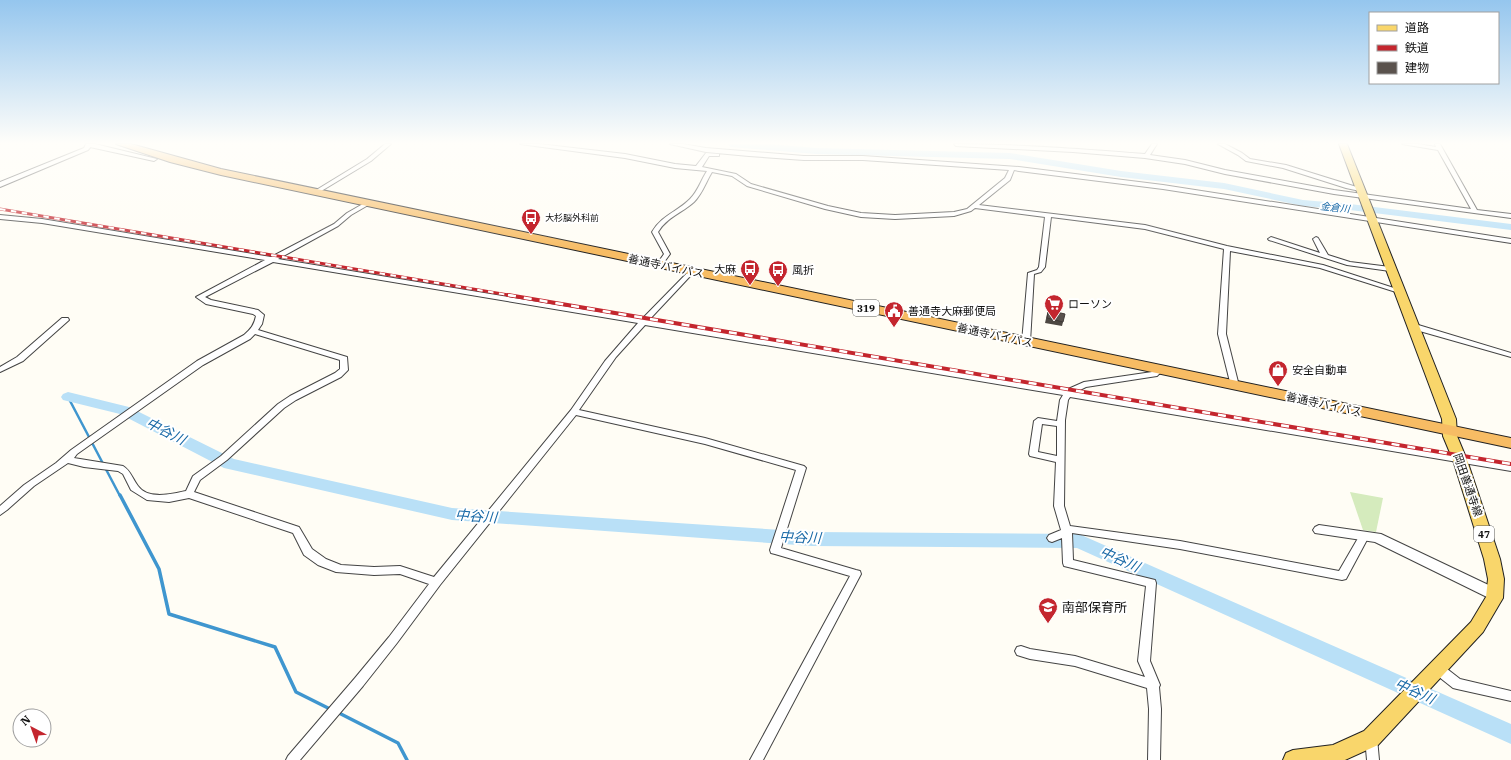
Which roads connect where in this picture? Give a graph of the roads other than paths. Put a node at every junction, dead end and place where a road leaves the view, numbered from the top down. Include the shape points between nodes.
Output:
1 (13, 179) edge
2 (256, 179) edge
3 (337, 179) edge
4 (705, 179) edge
5 (741, 179) edge
6 (1007, 179) edge
7 (1107, 179) edge
8 (1264, 179) edge
9 (1327, 179) edge
10 (1355, 179) edge
11 (1457, 179) edge
12 (0, 185) edge
13 (316, 192) junction
14 (1361, 194) junction
15 (368, 203) junction
16 (974, 206) junction
17 (1476, 211) junction
18 (1048, 215) junction
19 (1511, 216) edge
20 (0, 217) edge
21 (1371, 220) junction
22 (1272, 238) dead end
23 (1316, 239) dead end
24 (1511, 241) edge
25 (1227, 248) junction
26 (1325, 256) junction
27 (272, 259) junction
28 (660, 264) junction
29 (1390, 269) junction
30 (692, 272) junction
31 (1398, 291) junction
32 (65, 320) dead end
33 (643, 322) junction
34 (1412, 326) junction
35 (254, 331) junction
36 (1026, 342) junction
37 (1511, 355) edge
38 (0, 370) edge
39 (1159, 370) junction
40 (1235, 386) junction
41 (1067, 394) junction
42 (574, 412) junction
43 (1060, 424) junction
44 (1450, 431) junction
45 (1511, 443) edge
46 (68, 460) junction
47 (1061, 460) junction
48 (1460, 460) junction
49 (1511, 468) edge
50 (189, 494) junction
51 (0, 511) edge
52 (1319, 530) dead end
53 (1067, 532) junction
54 (1364, 536) junction
55 (1052, 538) dead end
56 (436, 582) junction
57 (1494, 594) junction
58 (1021, 651) dead end
59 (1438, 669) junction
60 (1154, 685) junction
61 (1511, 696) edge
62 (1370, 738) junction
63 (292, 760) edge
64 (756, 760) edge
65 (1154, 760) edge
66 (1292, 760) edge
67 (1373, 760) edge

1 - 12 street
2 - 13 highway, 善通寺バイパス / 319
3 - 13 street
4 - 28 street via 692,201 658,226 655,232 667,254
5 - 16 street via 762,189 861,215 895,217 954,214 962,213
6 - 16 street
7 - 21 street
8 - 14 street
9 - 14 street
10 - 14 main road, 岡田善通寺線 / 47
11 - 17 street
13 - 15 highway, 善通寺バイパス / 319
14 - 17 street
14 - 21 main road, 岡田善通寺線 / 47
15 - 27 street via 336,225
15 - 28 highway, 善通寺バイパス / 319
16 - 18 street
17 - 19 street
18 - 25 street via 1145,227
18 - 36 street via 1042,267 1039,271 1031,272
20 - 27 street via 69,225
21 - 24 street
21 - 29 main road, 岡田善通寺線 / 47
22 - 26 street via 1301,245
23 - 26 street
25 - 31 street via 1321,266
25 - 40 street via 1222,334
26 - 29 street via 1349,264
27 - 33 street
27 - 35 street via 200,297 209,302 260,315
28 - 30 highway, 善通寺バイパス / 319
29 - 31 main road, 岡田善通寺線 / 47
30 - 33 street
30 - 36 highway, 善通寺バイパス / 319
31 - 34 main road, 岡田善通寺線 / 47
32 - 38 street via 20,359
33 - 41 street
33 - 42 street via 592,383
34 - 37 street
34 - 44 main road, 岡田善通寺線 / 47 via 1449,419
35 - 46 street via 240,342 200,363 74,452
35 - 50 street via 344,359 344,370 281,406 224,458 196,478
36 - 39 highway, 善通寺バイパス / 319
39 - 40 highway, 善通寺バイパス / 319
39 - 41 street via 1154,374 1084,385
40 - 44 highway, 善通寺バイパス / 319
41 - 43 street via 1061,409
41 - 48 street
42 - 56 street
42 - 64 street via 705,441 801,468 775,550 856,574
43 - 47 street
43 - 47 street via 1038,421 1034,454
44 - 45 highway, 善通寺バイパス / 319
44 - 48 main road, 岡田善通寺線 / 47
46 - 50 street via 120,468 126,472 137,491 150,498
46 - 51 street via 31,484
47 - 53 street via 1059,506
48 - 49 street
48 - 57 main road, 岡田善通寺線 / 47 via 1492,559 1496,579
50 - 56 street via 296,530 308,552 322,562 340,569 400,570
52 - 54 street
53 - 54 street via 1072,529 1180,545 1342,576
53 - 55 street
53 - 60 street via 1068,563 1151,583 1144,661
54 - 57 street via 1377,537
56 - 63 street via 393,640
57 - 59 main road, 岡田善通寺線 / 47 via 1477,627
58 - 60 street via 1075,661
59 - 61 street via 1457,684
59 - 62 main road, 岡田善通寺線 / 47
60 - 65 street
62 - 66 main road, 岡田善通寺線 / 47 via 1334,755
62 - 67 street

